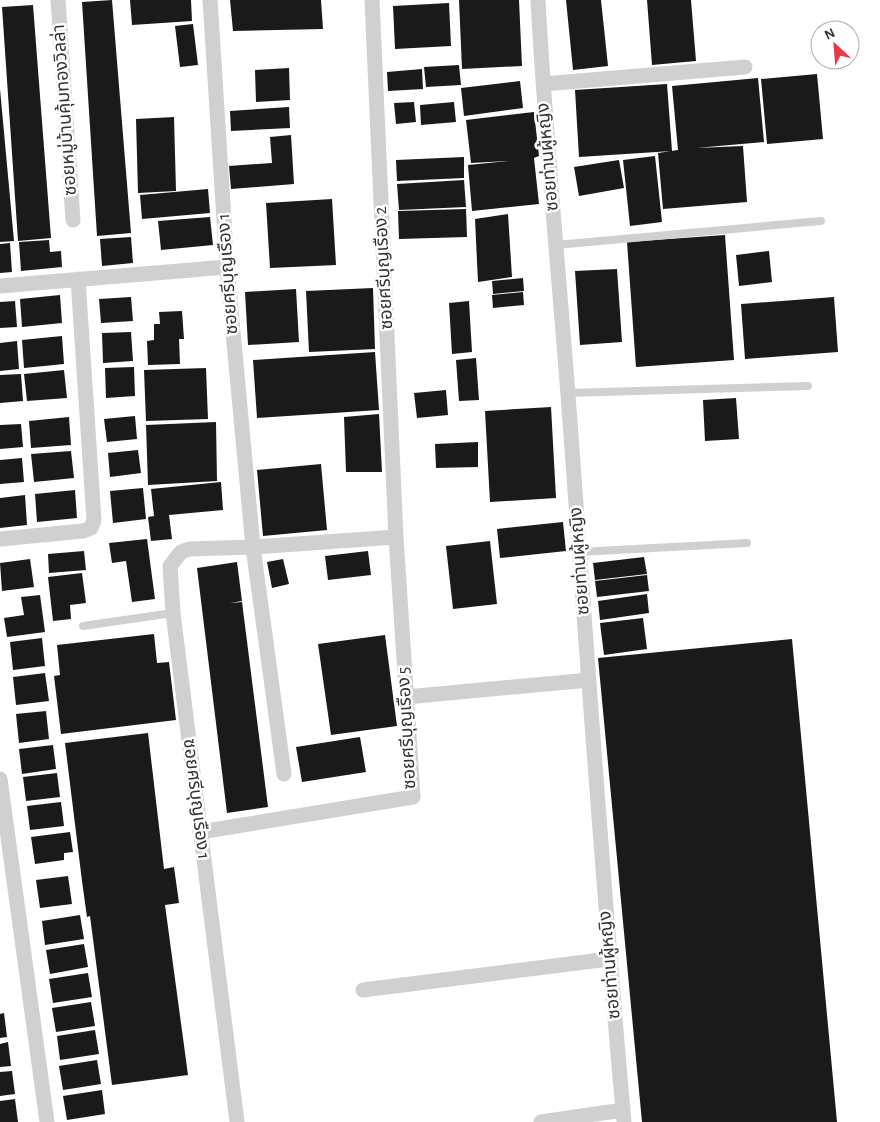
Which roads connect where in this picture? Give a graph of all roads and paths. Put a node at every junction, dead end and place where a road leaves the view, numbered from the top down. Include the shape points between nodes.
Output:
1 (58, 0) edge
2 (210, 0) edge
3 (372, 0) edge
4 (538, 0) edge
5 (746, 67) dead end
6 (543, 84) junction
7 (73, 220) dead end
8 (821, 221) dead end
9 (556, 245) junction
10 (227, 267) junction
11 (78, 280) junction
12 (0, 286) edge
13 (808, 386) dead end
14 (568, 393) junction
15 (396, 537) junction
16 (0, 540) edge
17 (747, 543) dead end
18 (253, 547) junction
19 (579, 552) junction
20 (173, 613) junction
21 (83, 626) dead end
22 (589, 680) junction
23 (406, 697) junction
24 (284, 774) dead end
25 (0, 779) edge
26 (200, 832) junction
27 (609, 959) junction
28 (362, 990) dead end
29 (623, 1116) edge
30 (47, 1122) edge
31 (237, 1122) edge
32 (541, 1122) edge

1 - 7 street, ซอยหมู่บ้านคุ้มทองวิลล่า
2 - 10 street, ซอยศรีบุญเรือง 1
3 - 15 street, ซอยศรีบุญเรือง 2
4 - 6 street, ซอยท่านผู้หญิง
5 - 6 street
6 - 9 street, ซอยท่านผู้หญิง
8 - 9 lane
9 - 14 street, ซอยท่านผู้หญิง
10 - 11 street
10 - 18 street, ซอยศรีบุญเรือง 1
11 - 12 street
11 - 16 street via 94,520 91,528 83,531
13 - 14 lane
14 - 19 street, ซอยท่านผู้หญิง
15 - 18 street, ซอยศรีบุญเรือง 1
15 - 23 street, ซอยศรีบุญเรือง 5
17 - 19 lane
18 - 20 street, ซอยศรีบุญเรือง 1 via 181,552 170,566
18 - 24 street
19 - 22 street, ซอยท่านผู้หญิง
20 - 21 lane
20 - 26 street, ซอยศรีบุญเรือง 1
22 - 23 street
22 - 27 street, ซอยท่านผู้หญิง
23 - 26 street, ซอยศรีบุญเรือง 5 via 413,797
25 - 30 street
26 - 31 street, ซอยศรีบุญเรือง 1
27 - 28 street
27 - 29 street, ซอยท่านผู้หญิง
29 - 32 street

